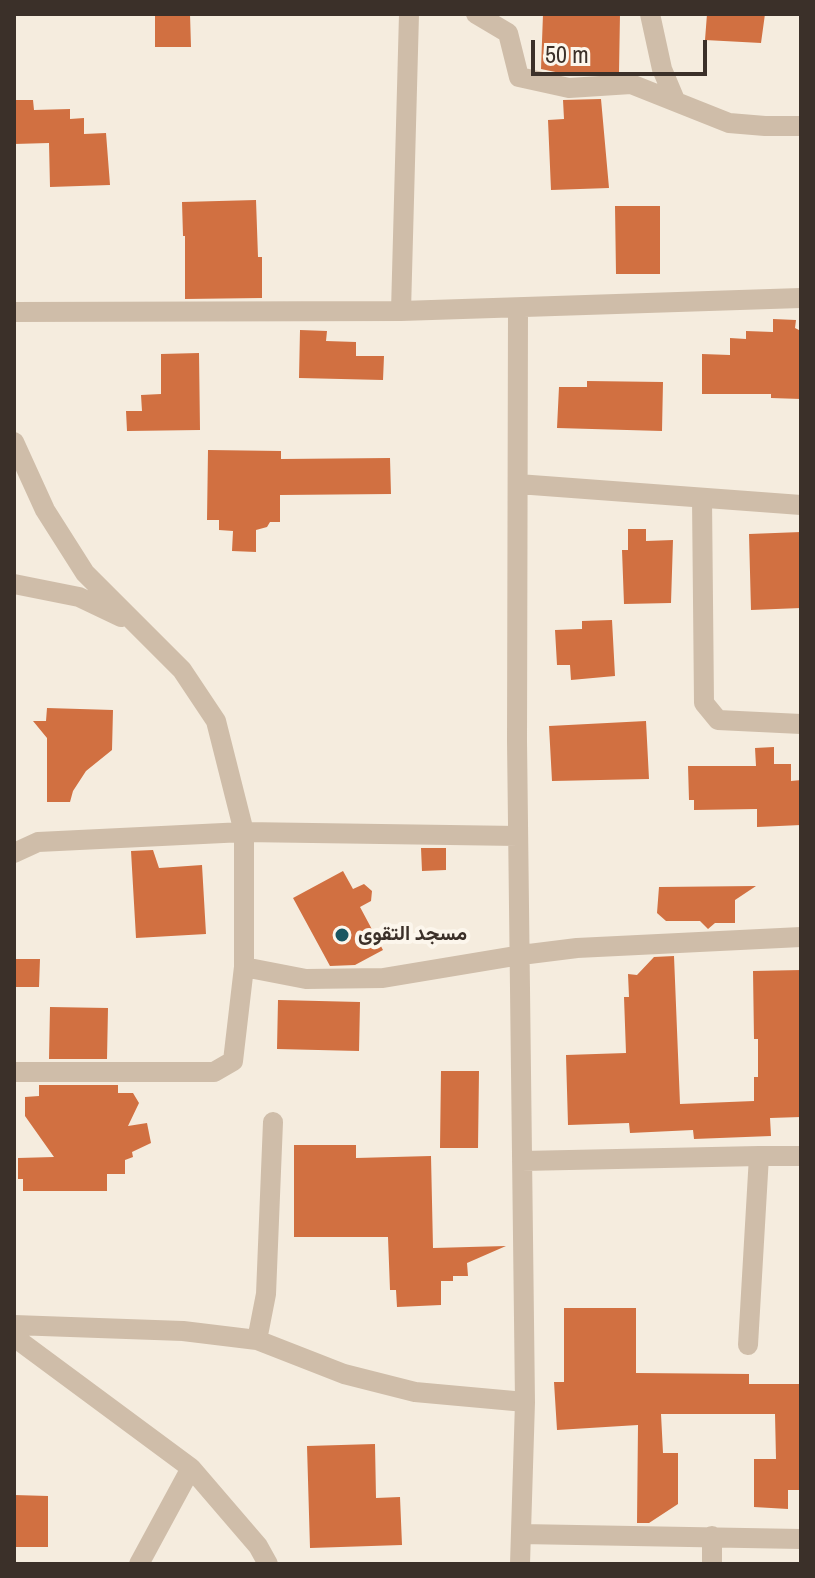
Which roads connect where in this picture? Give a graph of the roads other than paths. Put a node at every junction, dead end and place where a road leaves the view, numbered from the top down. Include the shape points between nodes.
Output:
1 (409, 14) edge
2 (476, 14) edge
3 (650, 14) edge
4 (675, 100) junction
5 (801, 126) edge
6 (801, 298) edge
7 (518, 308) junction
8 (401, 311) junction
9 (14, 312) edge
10 (14, 442) edge
11 (518, 484) junction
12 (702, 499) junction
13 (801, 505) edge
14 (14, 584) edge
15 (132, 622) junction
16 (801, 724) edge
17 (244, 832) junction
18 (518, 836) junction
19 (14, 852) edge
20 (801, 937) edge
21 (521, 955) junction
22 (244, 967) junction
23 (14, 1072) edge
24 (273, 1122) dead end
25 (759, 1156) junction
26 (801, 1156) edge
27 (522, 1161) junction
28 (14, 1325) edge
29 (14, 1337) edge
30 (257, 1340) junction
31 (748, 1345) dead end
32 (525, 1402) junction
33 (191, 1468) junction
34 (521, 1534) junction
35 (712, 1536) junction
36 (801, 1539) edge
37 (139, 1564) edge
38 (268, 1564) edge
39 (520, 1564) edge
40 (712, 1564) edge

1 - 8 street
2 - 4 street via 508,33 519,77 569,88 631,84
3 - 4 street
4 - 5 street via 729,123
6 - 7 street
7 - 8 street
7 - 11 street
8 - 9 street
10 - 15 street via 45,510 85,573
11 - 12 street
11 - 18 street
12 - 13 street
12 - 16 street via 704,703 718,720
14 - 15 street via 79,597
15 - 17 street via 182,670 216,721
17 - 18 street
17 - 19 street via 38,842
17 - 22 street
18 - 21 street
20 - 21 street
21 - 22 street via 383,978 306,979
21 - 27 street
22 - 23 street via 233,1061 214,1072
24 - 30 street via 266,1294
25 - 26 street
25 - 27 street
25 - 31 street
27 - 32 street
28 - 30 street via 183,1331
29 - 33 street
30 - 32 street via 344,1374 415,1392
32 - 34 street
33 - 37 street
33 - 38 street
34 - 35 street
34 - 39 street
35 - 36 street
35 - 40 street

